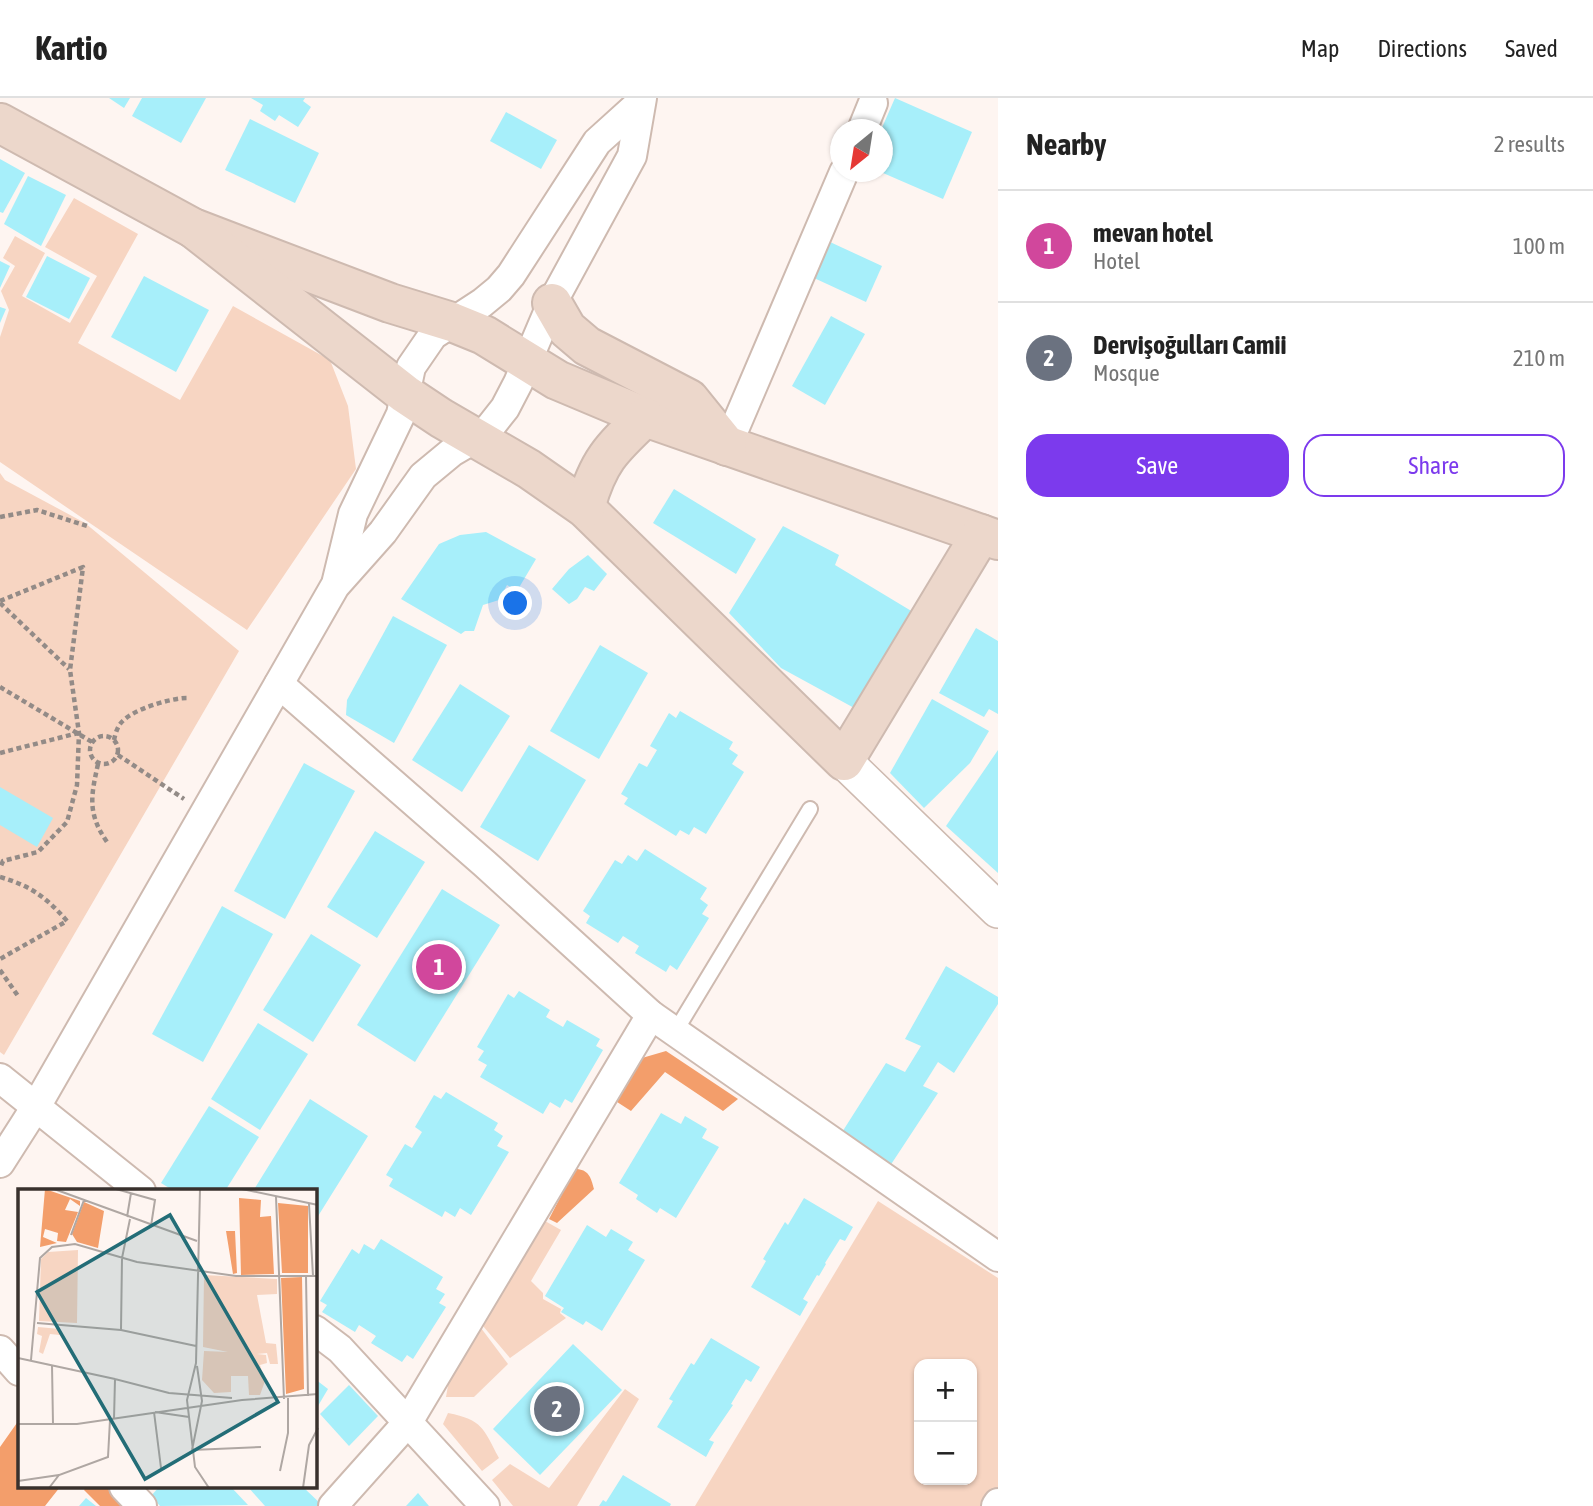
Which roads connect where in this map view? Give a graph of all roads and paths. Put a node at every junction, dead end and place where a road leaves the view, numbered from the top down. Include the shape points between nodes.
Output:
1 (636, 100) edge
2 (873, 103) dead end
3 (866, 119) edge
4 (0, 123) edge
5 (840, 182) edge
6 (193, 228) junction
7 (552, 303) junction
8 (452, 322) junction
9 (527, 362) junction
10 (405, 394) junction
11 (645, 417) junction
12 (476, 438) junction
13 (727, 446) junction
14 (585, 508) junction
15 (0, 517) edge
16 (87, 526) dead end
17 (989, 537) edge
18 (335, 586) junction
19 (0, 602) edge
20 (70, 670) junction
21 (279, 684) junction
22 (0, 687) edge
23 (187, 698) dead end
24 (79, 733) junction
25 (114, 740) junction
26 (92, 742) junction
27 (0, 753) edge
28 (118, 755) junction
29 (844, 761) junction
30 (98, 764) junction
31 (810, 809) dead end
32 (204, 812) junction
33 (107, 842) dead end
34 (0, 868) edge
35 (0, 877) edge
36 (998, 910) edge
37 (0, 959) edge
38 (0, 970) edge
39 (18, 996) dead end
40 (651, 1015) junction
41 (675, 1032) junction
42 (0, 1078) edge
43 (37, 1105) junction
44 (0, 1163) edge
45 (140, 1189) edge
46 (998, 1257) edge
47 (317, 1331) edge
48 (0, 1350) edge
49 (18, 1370) edge
50 (408, 1422) junction
51 (125, 1488) edge
52 (141, 1506) edge
53 (333, 1506) edge
54 (485, 1506) edge

1 - 7 street via 632,156
1 - 8 street via 597,142 511,275
2 - 3 street
4 - 6 main road
5 - 13 street
6 - 8 main road
6 - 10 main road
7 - 9 street
7 - 13 main road via 567,329 587,346 689,399
8 - 9 main road via 503,345
8 - 10 street via 420,351
9 - 11 main road via 557,380
9 - 12 street via 505,408
10 - 12 main road
10 - 18 street via 401,414 353,513
11 - 13 main road
11 - 14 main road via 601,462
12 - 14 main road
12 - 18 street via 423,476 383,532
13 - 17 main road
14 - 29 main road
15 - 16 path via 37,510
17 - 29 main road
18 - 21 street
19 - 20 path
19 - 20 path via 83,567
20 - 24 path
21 - 32 street
21 - 40 street
22 - 24 path
23 - 25 path via 171,698 141,710 120,723
24 - 26 path
24 - 27 path
24 - 34 path via 77,785 67,822 38,852 3,861
25 - 26 path via 106,736
25 - 28 path
26 - 30 path via 91,758
28 - 30 path via 113,762
28 - 32 path
29 - 36 street
30 - 33 path via 90,797 95,825
31 - 41 lane
32 - 43 street
35 - 37 path via 32,889 67,921
38 - 39 path
40 - 41 street
40 - 50 street
41 - 46 street
42 - 43 street
43 - 44 street
43 - 45 street
47 - 50 street
48 - 49 street
50 - 53 street
50 - 54 street
51 - 52 street

